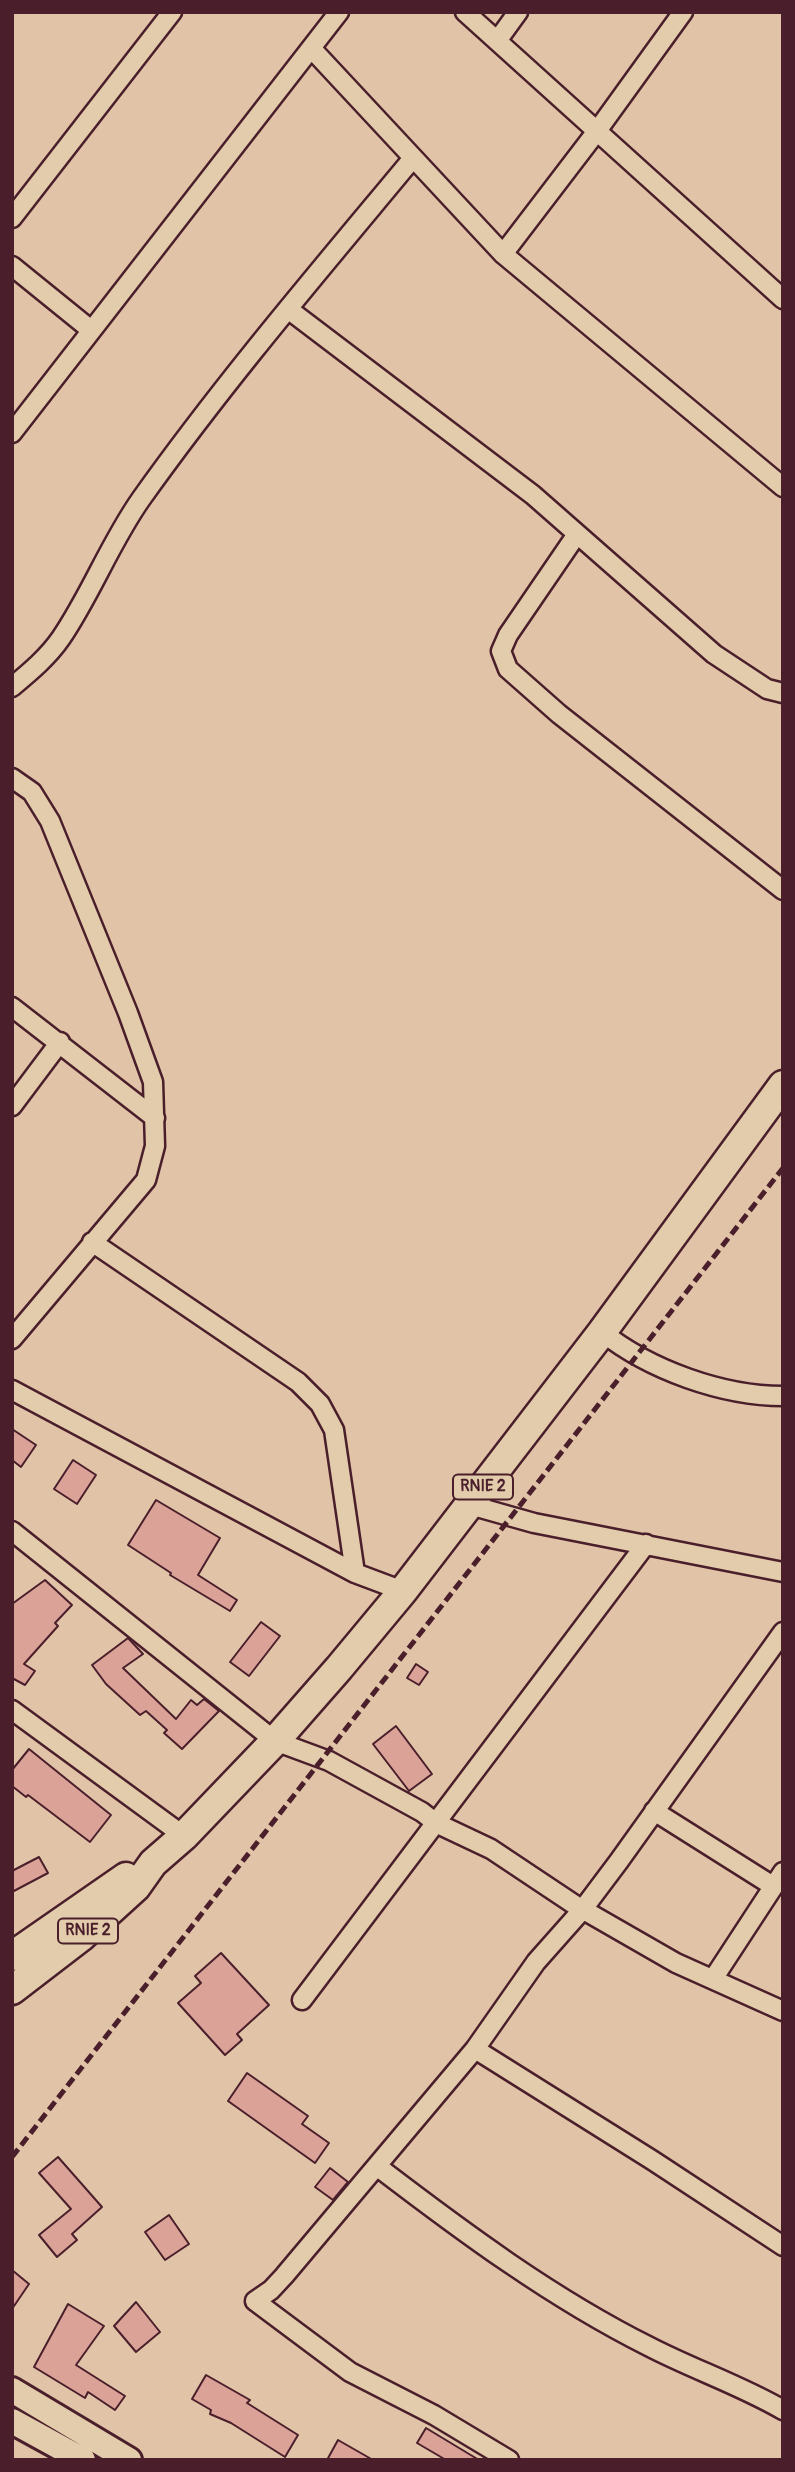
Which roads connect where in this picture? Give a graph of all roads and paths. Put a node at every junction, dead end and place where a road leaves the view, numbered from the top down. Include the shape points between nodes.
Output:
1 (172, 12) edge
2 (339, 12) edge
3 (465, 12) edge
4 (518, 12) edge
5 (683, 12) edge
6 (497, 41) junction
7 (311, 48) junction
8 (597, 131) junction
9 (413, 158) junction
10 (12, 218) edge
11 (503, 254) junction
12 (12, 266) edge
13 (783, 299) edge
14 (288, 309) junction
15 (91, 330) junction
16 (12, 433) edge
17 (783, 487) edge
18 (577, 534) junction
19 (12, 687) edge
20 (783, 693) edge
21 (12, 778) edge
22 (783, 890) edge
23 (12, 1007) edge
24 (60, 1042) junction
25 (783, 1085) edge
26 (12, 1106) edge
27 (155, 1118) junction
28 (92, 1242) junction
29 (602, 1332) junction
30 (12, 1339) edge
31 (12, 1390) edge
32 (783, 1396) edge
33 (470, 1505) junction
34 (12, 1531) edge
35 (646, 1544) junction
36 (783, 1572) edge
37 (355, 1573) junction
38 (403, 1591) junction
39 (783, 1632) edge
40 (12, 1710) edge
41 (275, 1741) junction
42 (654, 1811) junction
43 (436, 1823) junction
44 (184, 1836) junction
45 (153, 1863) junction
46 (778, 1879) edge
47 (583, 1909) junction
48 (13, 1955) edge
49 (713, 1979) junction
50 (12, 1990) edge
51 (302, 2000) dead end
52 (783, 2011) edge
53 (475, 2049) junction
54 (378, 2167) junction
55 (783, 2246) edge
56 (12, 2390) edge
57 (783, 2410) edge
58 (12, 2421) edge
59 (83, 2460) edge
60 (129, 2460) edge
61 (509, 2460) edge

1 - 10 street
2 - 7 street
3 - 6 street
4 - 6 street
5 - 8 street
6 - 8 street
7 - 9 street
7 - 15 street
8 - 11 street
8 - 13 street
9 - 11 street
9 - 14 street
11 - 17 street
12 - 15 street
14 - 18 street via 533,495
14 - 19 street via 139,502 60,639
15 - 16 street
18 - 20 street via 714,654 767,689
18 - 22 street via 508,635 500,651 508,669 670,804
21 - 27 street via 32,792 50,821 153,1082
23 - 24 street
24 - 26 street
24 - 27 street
25 - 29 highway, RNIE 2
27 - 28 street via 155,1146 146,1180
28 - 30 street
28 - 37 street via 298,1382 320,1404 334,1430
29 - 32 street via 654,1366 724,1389
29 - 33 highway, RNIE 2
31 - 37 street
33 - 35 street via 534,1523
33 - 38 highway, RNIE 2
34 - 41 street
35 - 36 street
35 - 43 street
37 - 38 street
38 - 41 highway, RNIE 2
39 - 42 street
40 - 44 street
41 - 43 street via 329,1761
41 - 44 highway, RNIE 2
42 - 46 street
42 - 47 street
43 - 47 street via 491,1849
43 - 51 street
44 - 45 highway, RNIE 2
45 - 48 highway, RNIE 2
45 - 50 highway, RNIE 2 via 136,1887 90,1929
46 - 49 street
47 - 49 street
47 - 53 street via 537,1962
49 - 52 street
53 - 54 street
53 - 55 street
54 - 57 street via 492,2251 570,2301 646,2346
54 - 61 street via 284,2276 255,2301 350,2372
56 - 60 main road
58 - 59 main road

